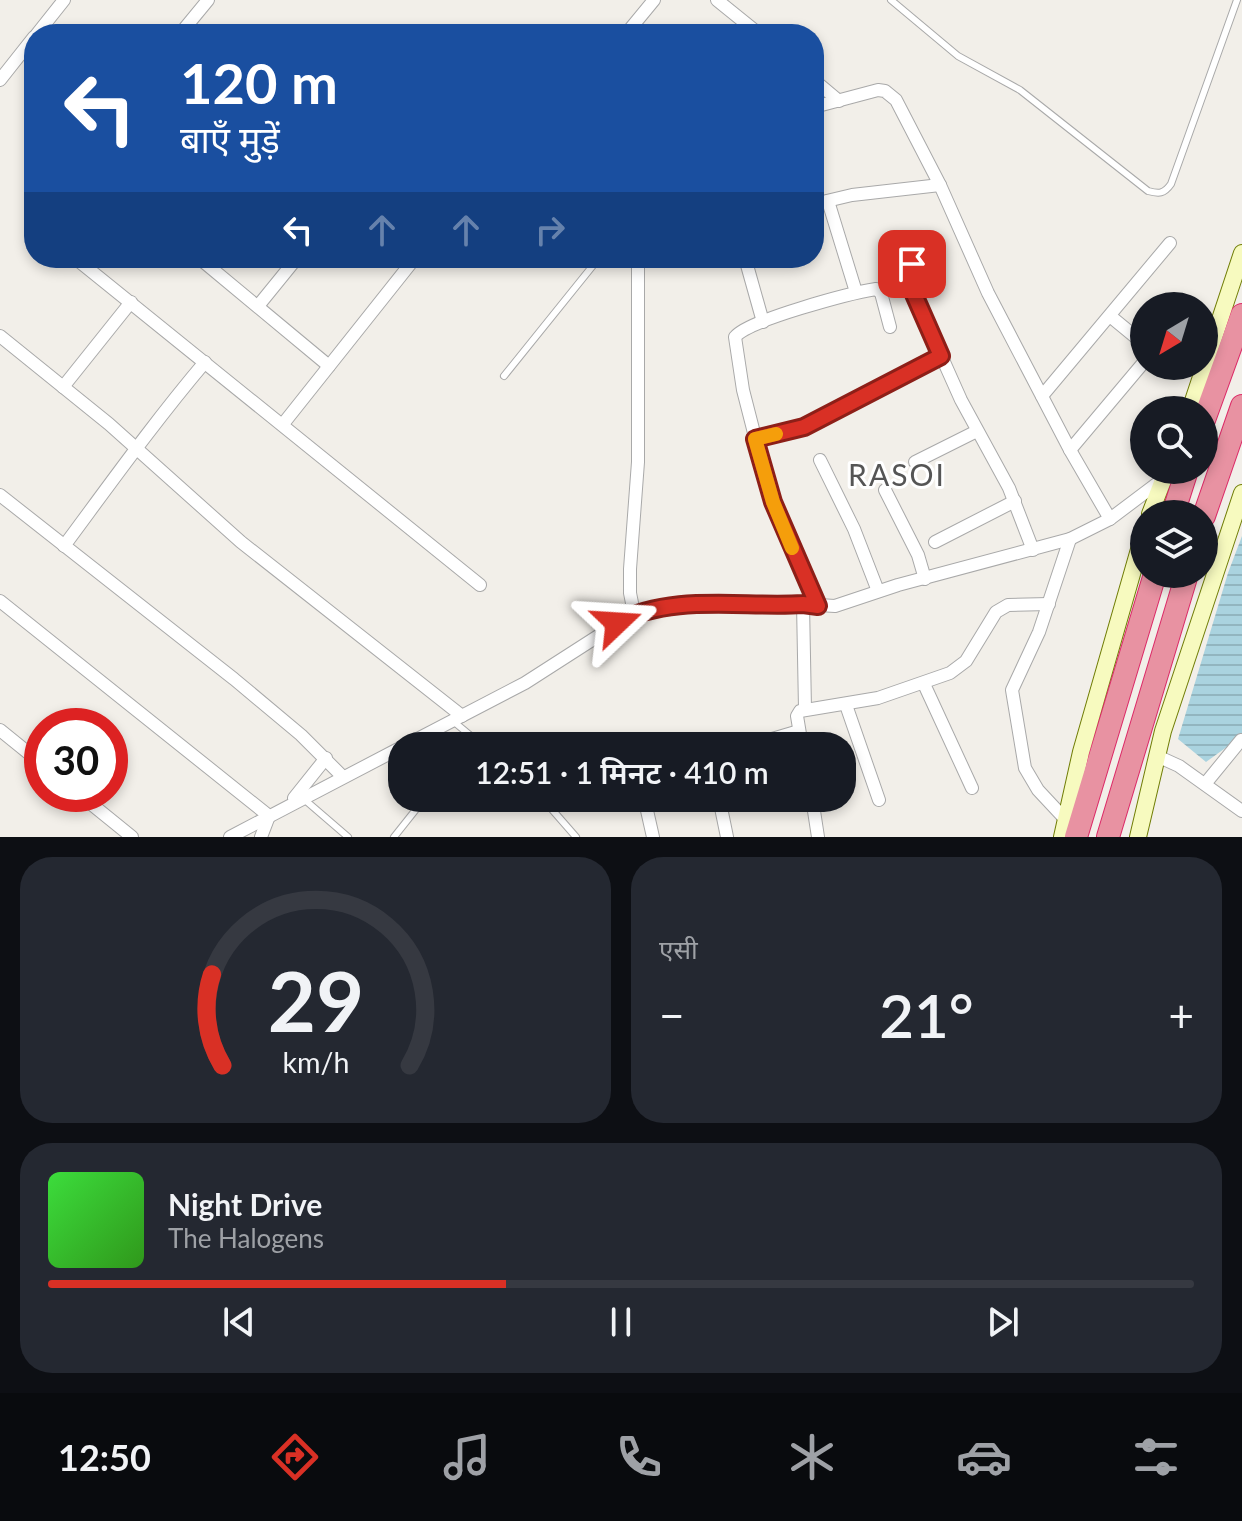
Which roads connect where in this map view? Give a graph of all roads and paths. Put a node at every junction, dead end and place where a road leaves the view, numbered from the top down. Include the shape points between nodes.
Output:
1 (654, 0) edge
2 (717, 0) edge
3 (891, 0) edge
4 (1237, 0) edge
5 (206, 1) edge
6 (57, 3) edge
7 (43, 24) edge
8 (189, 24) edge
9 (634, 24) edge
10 (747, 24) edge
11 (24, 50) edge
12 (0, 80) edge
13 (824, 88) edge
14 (839, 101) junction
15 (824, 105) edge
16 (940, 185) junction
17 (828, 201) junction
18 (824, 202) edge
19 (904, 241) dead end
20 (1170, 243) dead end
21 (1242, 253) edge
22 (88, 268) edge
23 (211, 268) edge
24 (289, 268) edge
25 (407, 268) edge
26 (591, 268) edge
27 (638, 268) edge
28 (748, 268) edge
29 (856, 292) junction
30 (131, 302) junction
31 (258, 306) junction
32 (1242, 315) edge
33 (1110, 316) junction
34 (763, 322) junction
35 (890, 327) dead end
36 (1130, 332) edge
37 (0, 336) edge
38 (941, 356) junction
39 (205, 362) junction
40 (329, 366) junction
41 (504, 376) dead end
42 (1130, 379) edge
43 (63, 387) junction
44 (1042, 396) junction
45 (1195, 396) edge
46 (1213, 396) edge
47 (1242, 406) edge
48 (283, 424) junction
49 (977, 431) junction
50 (755, 439) junction
51 (136, 448) junction
52 (1070, 450) junction
53 (820, 460) dead end
54 (915, 462) dead end
55 (1154, 484) edge
56 (885, 490) dead end
57 (1242, 493) edge
58 (0, 495) edge
59 (1210, 500) edge
60 (1015, 501) junction
61 (1110, 519) junction
62 (1070, 539) junction
63 (935, 542) dead end
64 (64, 546) junction
65 (1033, 550) junction
66 (925, 579) junction
67 (1130, 581) edge
68 (480, 585) dead end
69 (1150, 588) edge
70 (1183, 588) edge
71 (878, 591) junction
72 (0, 601) edge
73 (803, 604) junction
74 (1049, 604) junction
75 (818, 606) junction
76 (634, 613) junction
77 (924, 684) junction
78 (846, 705) junction
79 (805, 709) junction
80 (458, 719) junction
81 (0, 730) edge
82 (799, 731) joint
83 (432, 732) edge
84 (468, 732) edge
85 (796, 732) edge
86 (1241, 740) edge
87 (24, 749) edge
88 (388, 754) edge
89 (1157, 756) junction
90 (326, 758) junction
91 (343, 777) junction
92 (1205, 784) junction
93 (972, 788) dead end
94 (302, 797) junction
95 (879, 800) dead end
96 (290, 804) junction
97 (1242, 811) edge
98 (101, 812) edge
99 (414, 812) edge
100 (554, 812) edge
101 (647, 812) edge
102 (722, 812) edge
103 (814, 812) edge
104 (269, 816) junction
105 (1068, 831) edge
106 (132, 837) edge
107 (230, 837) edge
108 (261, 837) edge
109 (348, 837) edge
110 (394, 837) edge
111 (576, 837) edge
112 (653, 837) edge
113 (727, 837) edge
114 (818, 837) edge
115 (1108, 837) edge
116 (1138, 837) edge

1 - 9 street
2 - 10 street
3 - 4 lane via 958,56 1020,90 1158,194 1171,184
5 - 8 street
6 - 7 street
11 - 12 street
13 - 14 street
14 - 15 street
14 - 16 street via 878,90 896,100
16 - 17 street
16 - 44 street
17 - 18 street
17 - 29 street
19 - 38 street via 914,269 909,283
20 - 33 street
21 - 45 street
22 - 30 street
23 - 31 street
24 - 31 street
25 - 40 street
26 - 41 lane
27 - 76 street via 638,462 630,569
28 - 34 street
29 - 34 street
29 - 35 street via 878,289
30 - 39 street
30 - 43 street
31 - 40 street
32 - 46 highway
33 - 36 street
33 - 44 street
34 - 50 street via 737,333 734,342
37 - 43 street
38 - 49 street
38 - 50 street via 804,427
39 - 48 street
39 - 51 street
40 - 48 street
42 - 52 street
43 - 51 street
44 - 52 street
47 - 59 highway
48 - 68 street
49 - 54 street
49 - 60 street
50 - 75 street via 773,502
51 - 64 street
51 - 80 street via 241,542
52 - 61 street
53 - 71 street
55 - 61 street
56 - 66 street
57 - 89 street
58 - 64 street
60 - 63 street
60 - 65 street
61 - 62 street
62 - 65 street
62 - 74 street
64 - 90 street
65 - 66 street
66 - 71 street
67 - 105 street via 1081,752
69 - 105 highway
70 - 115 highway
71 - 75 street
72 - 104 street
73 - 75 street
73 - 76 street via 682,606
73 - 79 street
74 - 77 street via 1003,607 966,661
74 - 105 street via 1015,678 1013,702 1025,768
76 - 80 street
77 - 78 street
77 - 93 street
78 - 79 street
78 - 95 street
79 - 82 street via 797,716
80 - 83 street
80 - 84 lane
81 - 87 street
82 - 85 street
86 - 92 street
88 - 91 street
89 - 92 street
89 - 116 street
90 - 91 street
90 - 96 street
91 - 94 street
92 - 97 street
94 - 96 street
94 - 109 lane
96 - 104 street
98 - 106 street
99 - 110 lane
100 - 111 lane
101 - 112 street
102 - 113 street
103 - 114 street
104 - 107 street
104 - 108 street

